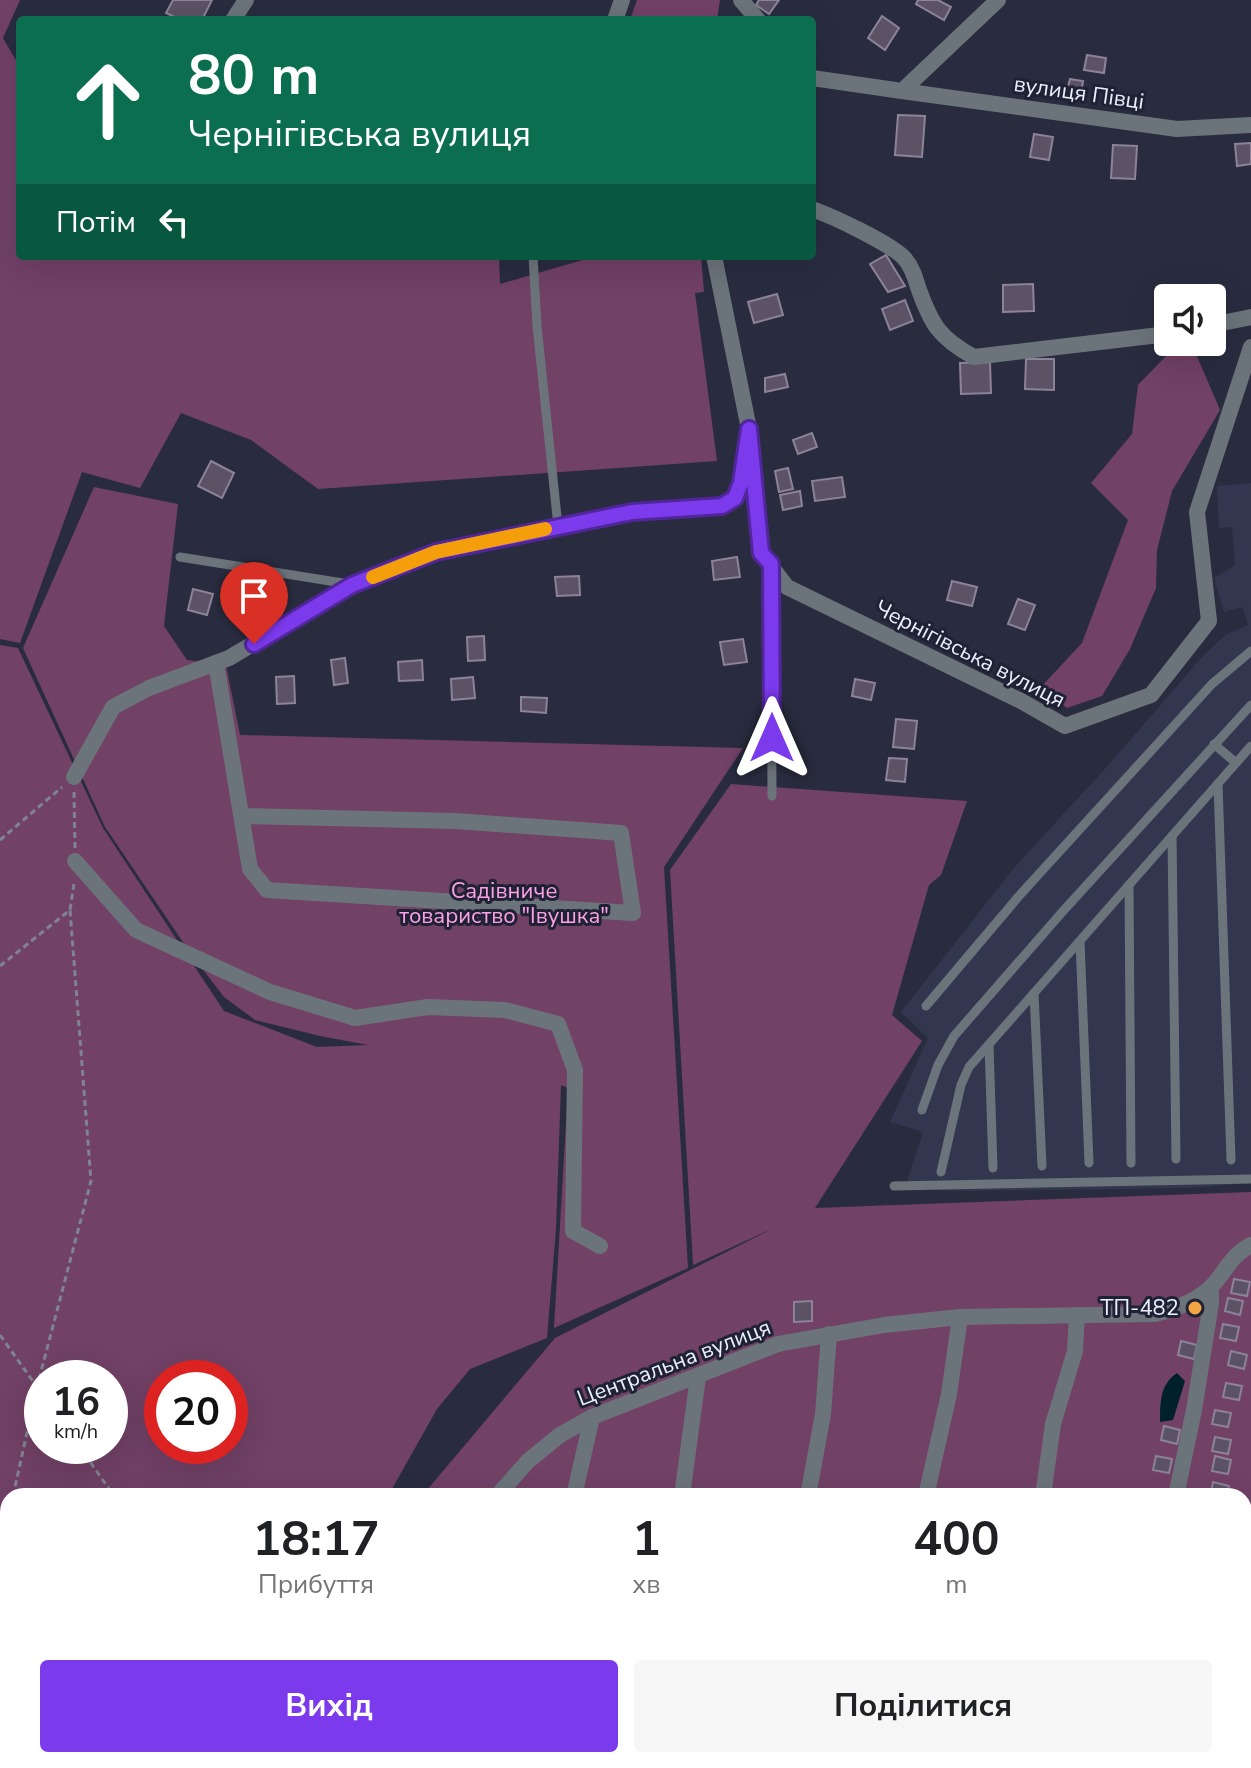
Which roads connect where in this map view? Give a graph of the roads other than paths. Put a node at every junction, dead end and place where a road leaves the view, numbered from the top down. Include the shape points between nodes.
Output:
1 (741, 0) edge
2 (998, 0) edge
3 (755, 16) edge
4 (816, 79) edge
5 (902, 91) junction
6 (1251, 125) edge
7 (816, 210) edge
8 (533, 260) edge
9 (715, 260) edge
10 (1251, 317) edge
11 (1226, 322) edge
12 (1154, 336) edge
13 (1251, 347) edge
14 (749, 429) junction
15 (558, 526) junction
16 (180, 557) dead end
17 (771, 564) junction
18 (352, 585) junction
19 (1251, 651) edge
20 (216, 663) junction
21 (1251, 705) edge
22 (1214, 744) junction
23 (1251, 746) edge
24 (1236, 763) junction
25 (74, 777) road end
26 (1218, 784) junction
27 (772, 796) dead end
28 (241, 816) junction
29 (1172, 836) junction
30 (75, 861) road end
31 (1129, 885) junction
32 (1080, 941) junction
33 (1034, 993) junction
34 (926, 1006) dead end
35 (989, 1045) junction
36 (922, 1110) dead end
37 (1176, 1159) dead end
38 (1231, 1160) dead end
39 (1089, 1163) dead end
40 (1131, 1163) dead end
41 (1042, 1166) dead end
42 (993, 1168) dead end
43 (941, 1172) dead end
44 (1251, 1179) edge
45 (894, 1186) dead end
46 (1251, 1245) edge
47 (600, 1246) dead end
48 (1211, 1287) junction
49 (1077, 1315) junction
50 (960, 1317) junction
51 (829, 1334) junction
52 (698, 1377) junction
53 (592, 1417) junction
54 (504, 1488) edge
55 (576, 1488) edge
56 (683, 1488) edge
57 (809, 1488) edge
58 (928, 1488) edge
59 (1044, 1488) edge
60 (1178, 1488) edge

1 - 3 street
2 - 5 street
4 - 5 street
5 - 6 street, вулиця Півці via 1177,129
7 - 12 street via 903,257 930,320 949,344 974,357
8 - 15 lane
9 - 14 street, Чернігівська вулиця
10 - 11 street
13 - 17 street, Чернігівська вулиця via 1197,512 1209,621 1151,695 1065,726 787,587
14 - 15 street via 741,483 735,498 722,506 632,512
14 - 17 street, Чернігівська вулиця via 761,553
15 - 18 street via 436,552
16 - 18 lane
17 - 27 lane
18 - 20 street
19 - 34 lane via 1212,684
20 - 25 street via 113,707
20 - 28 street
21 - 22 lane
22 - 24 lane
22 - 36 lane via 954,1036
23 - 24 lane
24 - 26 lane
26 - 29 lane
26 - 38 lane
28 - 28 street via 250,869 267,890 633,913 621,833 456,821
29 - 31 lane
29 - 37 lane
30 - 47 street via 136,930 270,992 355,1018 428,1007 505,1010 558,1024 575,1070 573,1231
31 - 32 lane
31 - 40 lane
32 - 33 lane
32 - 39 lane
33 - 35 lane
33 - 41 lane
35 - 42 lane
35 - 43 lane via 961,1085
44 - 45 lane
46 - 48 street, Центральна вулиця via 1237,1252
48 - 49 street, Центральна вулиця via 1178,1308 1155,1314
48 - 60 street
49 - 50 street, Центральна вулиця
49 - 59 street via 1075,1351 1053,1424
50 - 51 street, Центральна вулиця
50 - 58 street
51 - 52 street, Центральна вулиця via 778,1344
51 - 57 street via 823,1414
52 - 53 street, Центральна вулиця
52 - 56 street
53 - 54 street, Центральна вулиця via 560,1435
53 - 55 street

